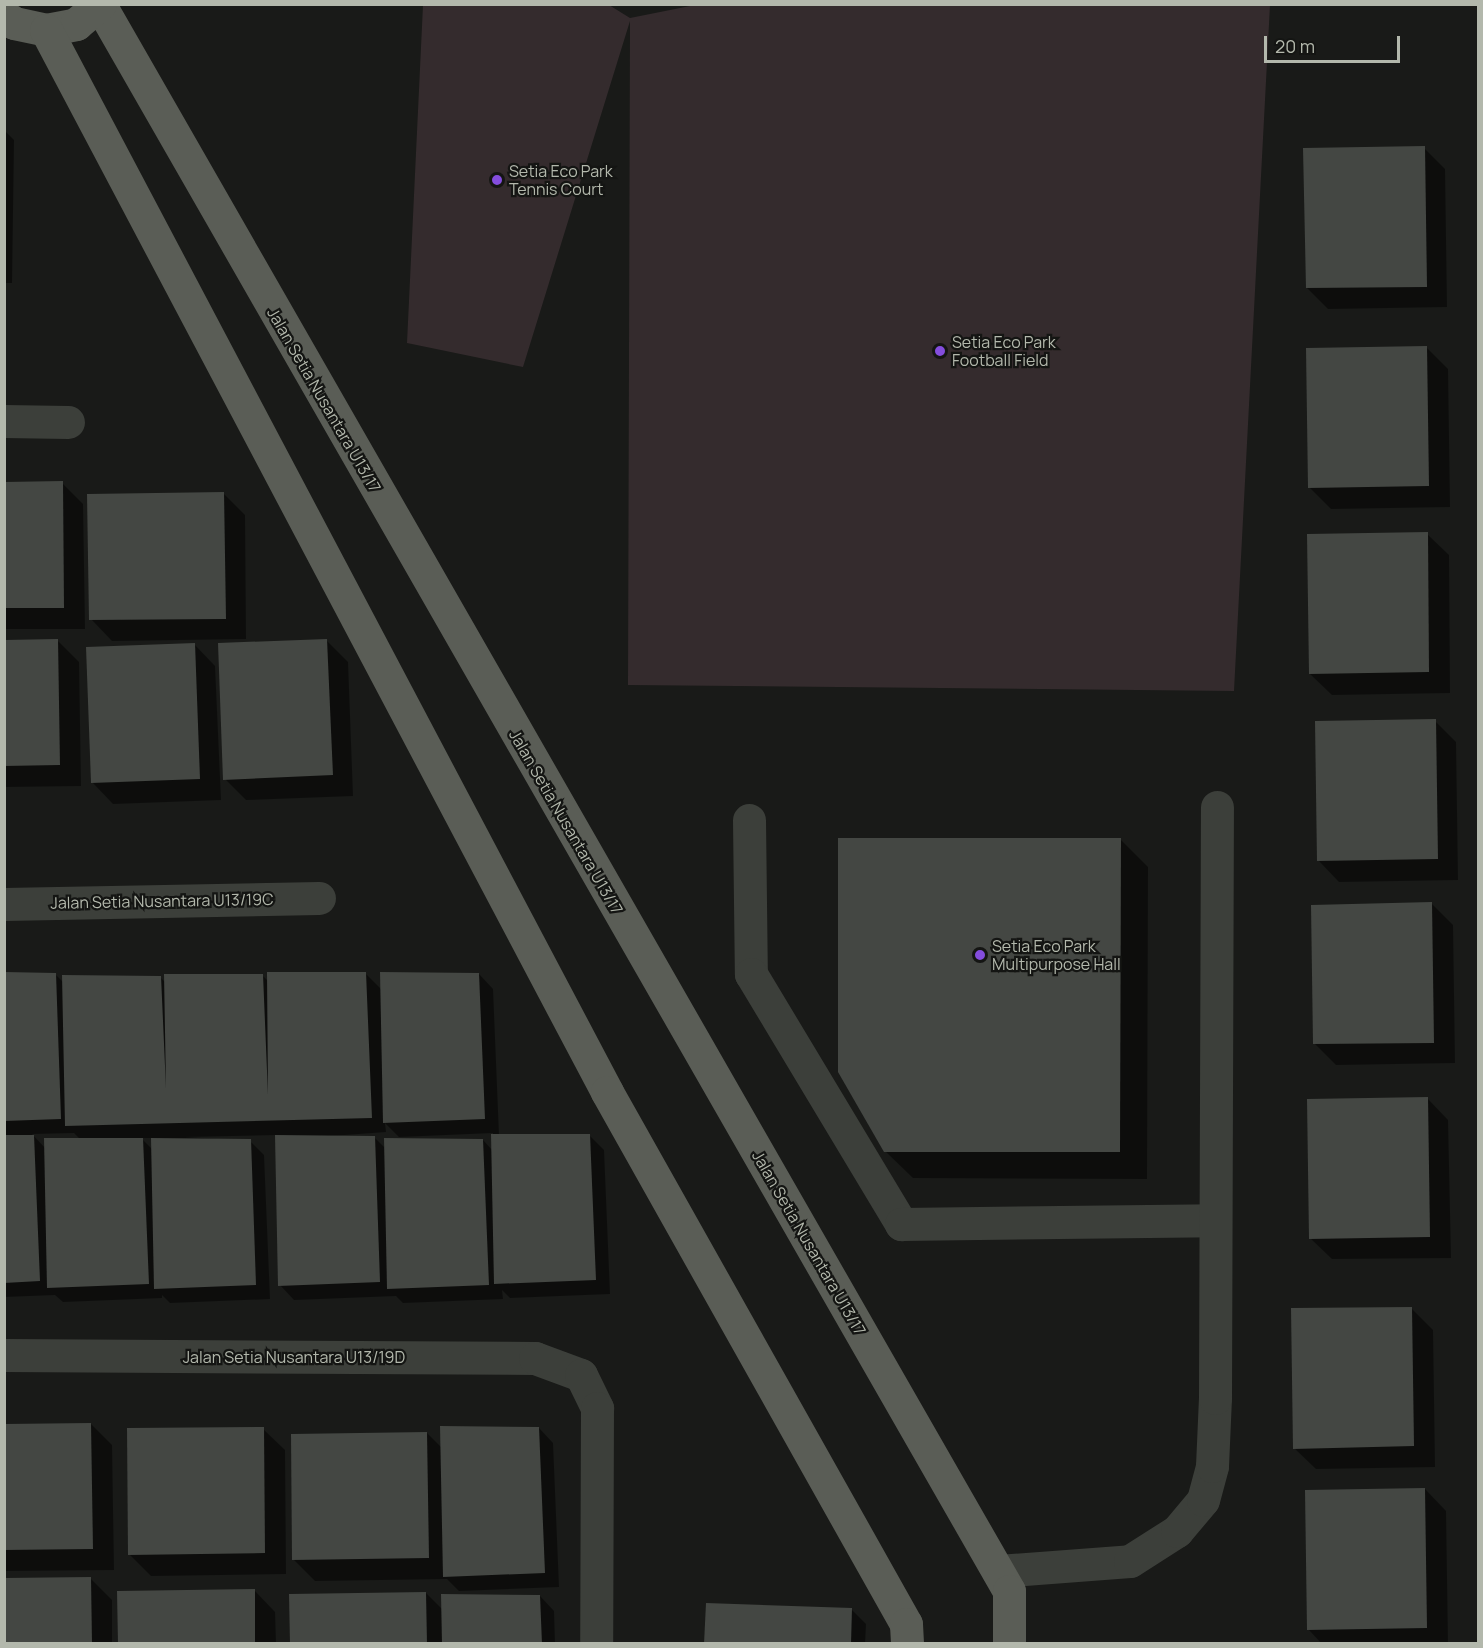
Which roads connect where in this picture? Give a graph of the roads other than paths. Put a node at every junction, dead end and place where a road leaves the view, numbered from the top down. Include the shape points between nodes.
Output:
1 (100, 5) edge
2 (4, 16) edge
3 (46, 30) junction
4 (4, 421) edge
5 (68, 422) dead end
6 (1217, 807) dead end
7 (748, 820) dead end
8 (319, 898) dead end
9 (4, 904) edge
10 (1214, 1220) junction
11 (4, 1355) edge
12 (998, 1571) junction
13 (596, 1644) edge
14 (907, 1644) edge
15 (1009, 1644) edge

1 - 3 main road via 76,24
1 - 12 main road, Jalan Setia Nusantara U13/17
2 - 3 main road via 14,23
3 - 14 main road via 607,1092 906,1624
4 - 5 street
6 - 10 street
7 - 10 street via 751,974 901,1224
8 - 9 street, Jalan Setia Nusantara U13/19C
10 - 12 street via 1215,1398 1212,1466 1203,1500 1177,1531 1130,1561
11 - 13 street, Jalan Setia Nusantara U13/19D via 535,1358 581,1375 597,1408
12 - 15 main road, Jalan Setia Nusantara U13/17 via 1009,1591

